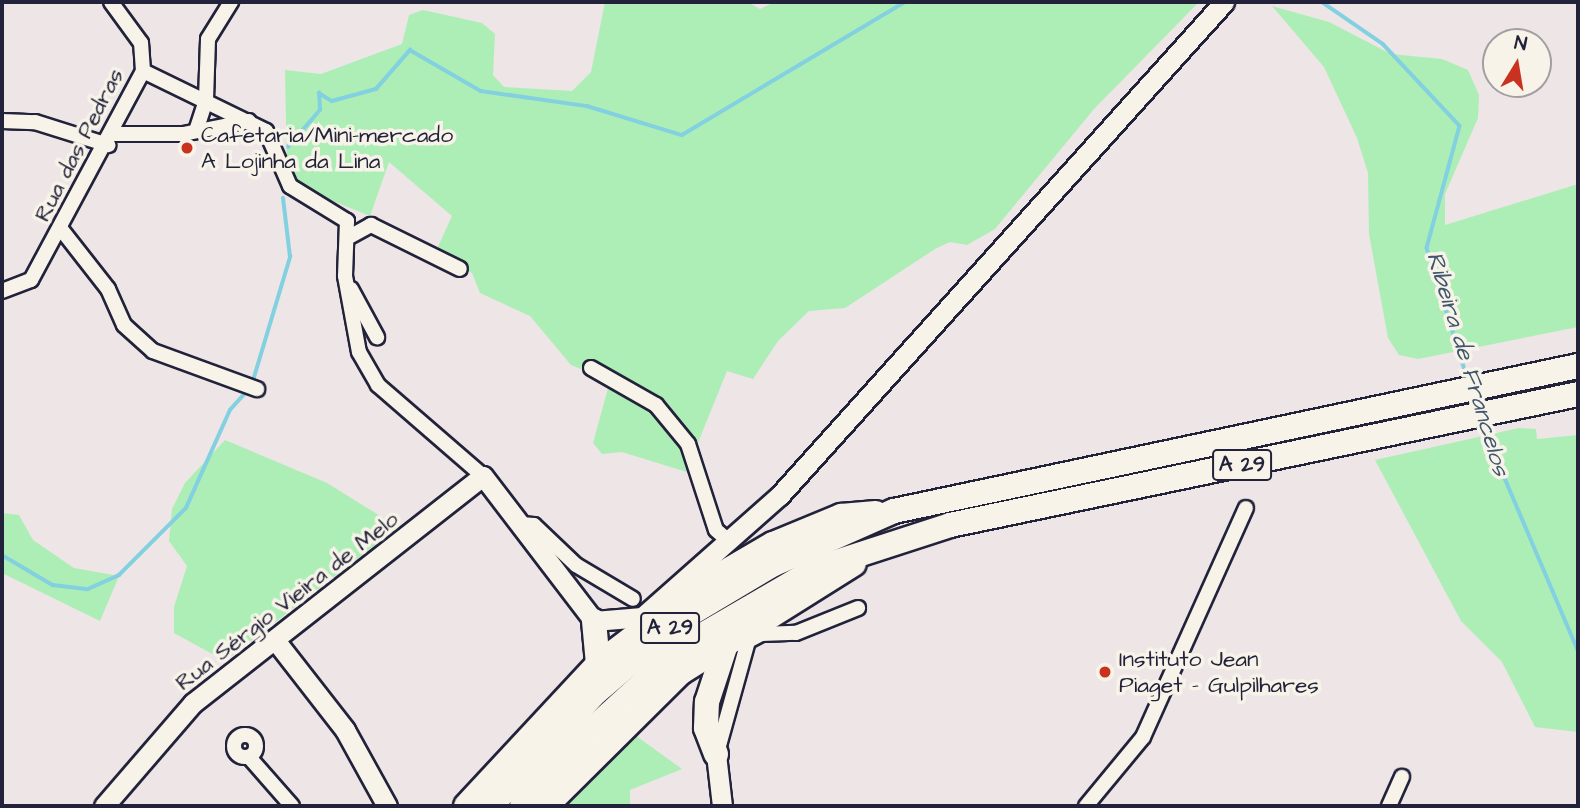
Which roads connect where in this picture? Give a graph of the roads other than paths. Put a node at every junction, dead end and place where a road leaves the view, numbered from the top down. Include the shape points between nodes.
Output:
1 (111, 2) edge
2 (231, 2) edge
3 (1224, 2) edge
4 (143, 71) junction
5 (206, 100) junction
6 (2, 121) edge
7 (249, 121) junction
8 (196, 131) junction
9 (111, 139) junction
10 (61, 229) junction
11 (351, 236) junction
12 (460, 269) dead end
13 (345, 276) junction
14 (2, 291) edge
15 (377, 337) dead end
16 (1576, 365) edge
17 (592, 368) dead end
18 (252, 387) dead end
19 (1578, 394) edge
20 (1524, 408) junction
21 (1578, 410) edge
22 (483, 476) junction
23 (1247, 508) dead end
24 (894, 511) junction
25 (520, 524) junction
26 (730, 542) junction
27 (874, 549) junction
28 (580, 601) junction
29 (640, 604) junction
30 (858, 608) dead end
31 (594, 621) junction
32 (294, 626) junction
33 (729, 638) junction
34 (275, 640) junction
35 (255, 656) junction
36 (290, 660) junction
37 (598, 664) junction
38 (716, 754) junction
39 (248, 757) dead end
40 (1402, 777) dead end
41 (106, 805) edge
42 (292, 806) edge
43 (387, 806) edge
44 (466, 806) edge
45 (491, 806) edge
46 (522, 806) edge
47 (546, 806) edge
48 (722, 806) edge
49 (1086, 806) edge
50 (1389, 806) edge

1 - 4 street, Rua das Pedras via 141,43
2 - 5 street via 208,39
3 - 26 main road via 779,496
4 - 5 street
4 - 9 street, Rua das Pedras
5 - 7 street
5 - 8 street
6 - 9 street via 35,122
7 - 8 street
7 - 11 street via 277,145 290,186 347,221
8 - 9 street
9 - 10 street, Rua das Pedras
10 - 14 street, Rua das Pedras via 31,280
10 - 18 street via 108,289 124,325 153,351
11 - 12 street via 371,226
11 - 13 street
13 - 15 street
13 - 22 street via 359,352 378,385
16 - 24 highway, A 29
17 - 26 street via 656,405 688,444 716,530
19 - 20 highway, A 29
20 - 21 highway
20 - 27 highway, A 29 via 981,518
22 - 25 main road
22 - 32 main road, Rua Sérgio Vieira de Melo
23 - 49 street via 1143,737
24 - 37 highway, A 29 via 841,516 773,544 699,587
24 - 45 highway, A 29 via 772,565 683,618 596,693
25 - 28 main road
25 - 29 street via 534,525 576,565
26 - 29 main road
27 - 33 highway, A 29 via 831,582
27 - 46 highway, A 29 via 799,578 685,645 586,735
28 - 29 main road via 611,613
28 - 31 main road
29 - 31 main road via 633,622
30 - 38 street via 796,633 761,634 748,641
31 - 37 highway
32 - 34 main road, Rua Sérgio Vieira de Melo
32 - 36 main road
33 - 38 highway via 707,702 706,728
33 - 47 highway, A 29 via 634,714
34 - 35 main road, Rua Sérgio Vieira de Melo
34 - 36 main road
35 - 36 main road
35 - 41 main road, Rua Sérgio Vieira de Melo via 193,704
36 - 43 main road via 367,762
37 - 44 highway, A 29
38 - 48 main road
39 - 42 street
40 - 50 street

